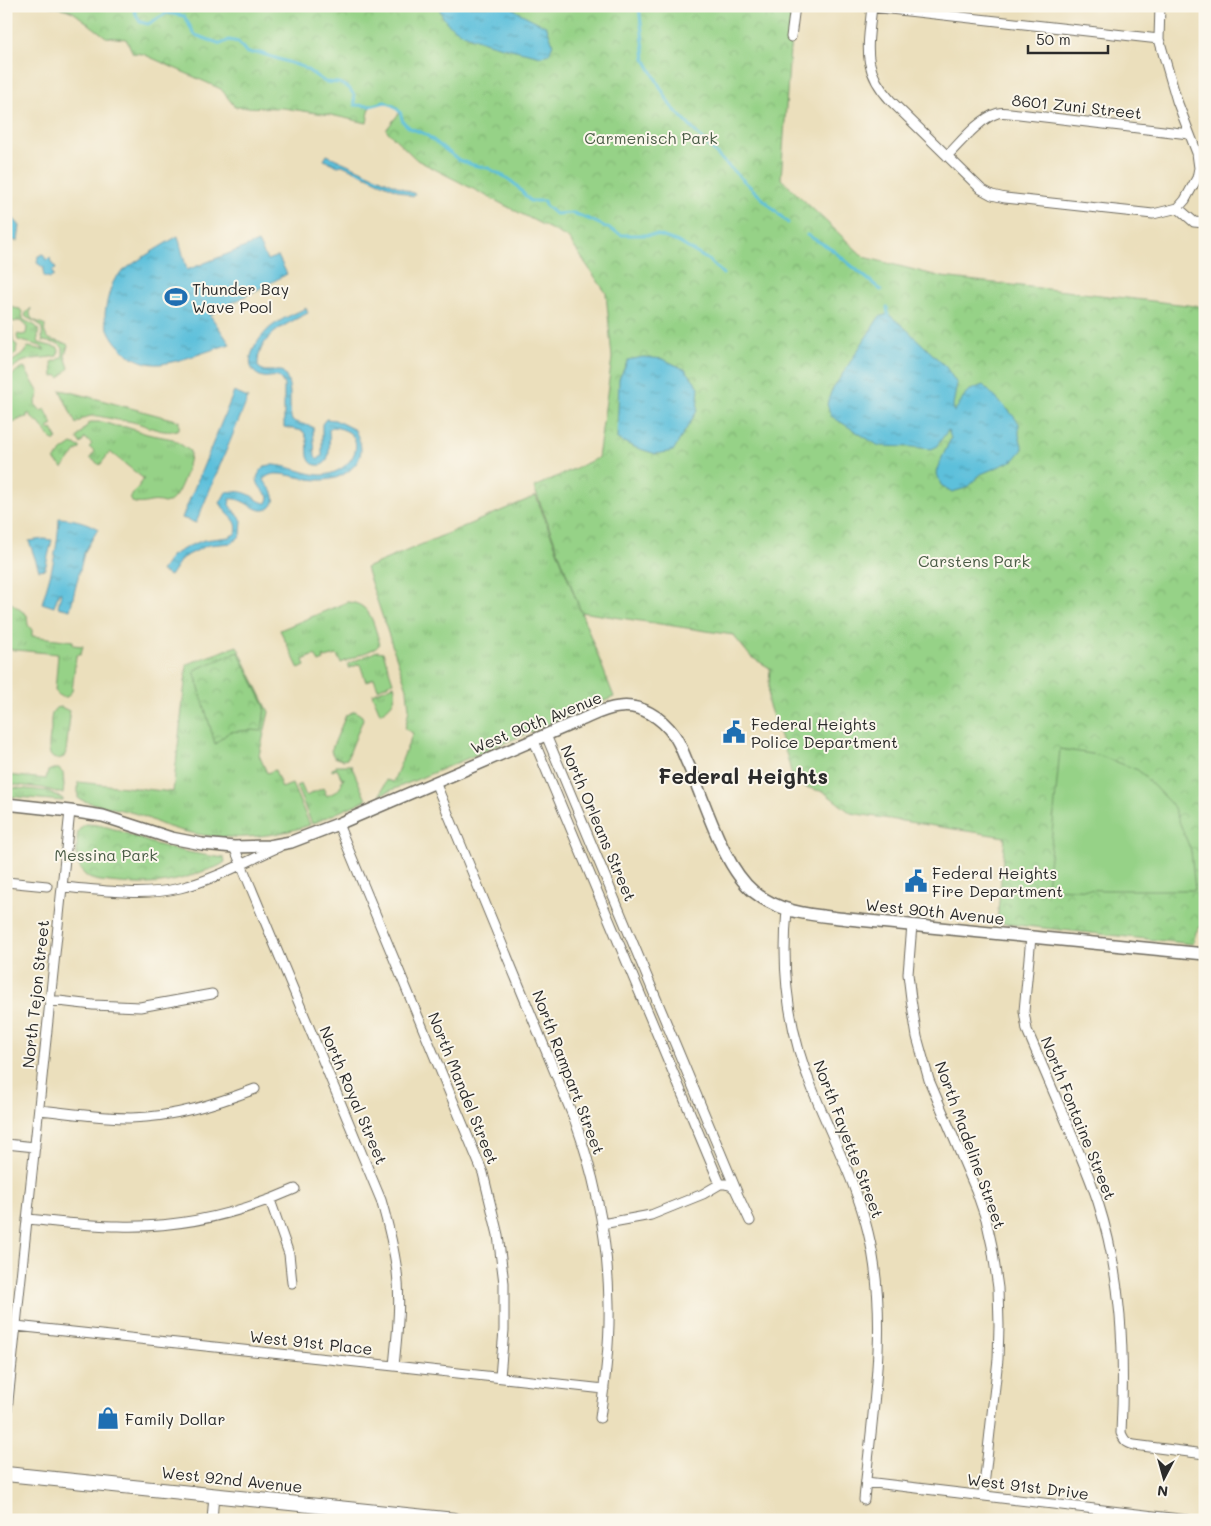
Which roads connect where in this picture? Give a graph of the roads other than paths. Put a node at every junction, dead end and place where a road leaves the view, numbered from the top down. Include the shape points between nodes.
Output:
1 (795, 6) edge
2 (1160, 6) edge
3 (872, 7) edge
4 (791, 37) dead end
5 (1159, 39) junction
6 (1189, 134) junction
7 (947, 156) junction
8 (1178, 208) junction
9 (1205, 223) edge
10 (546, 735) junction
11 (534, 740) junction
12 (435, 782) junction
13 (6, 804) edge
14 (70, 810) junction
15 (338, 824) junction
16 (291, 842) junction
17 (234, 847) junction
18 (240, 864) junction
19 (6, 882) edge
20 (47, 886) dead end
21 (62, 886) junction
22 (787, 910) junction
23 (624, 922) junction
24 (912, 924) junction
25 (612, 927) junction
26 (1031, 936) junction
27 (1205, 954) edge
28 (212, 994) dead end
29 (50, 1000) junction
30 (676, 1046) junction
31 (664, 1051) junction
32 (255, 1089) dead end
33 (38, 1110) junction
34 (6, 1144) edge
35 (35, 1147) junction
36 (720, 1184) junction
37 (295, 1189) dead end
38 (737, 1192) junction
39 (270, 1200) junction
40 (27, 1219) junction
41 (750, 1221) dead end
42 (602, 1224) junction
43 (292, 1283) dead end
44 (16, 1326) junction
45 (394, 1366) junction
46 (500, 1377) junction
47 (604, 1389) junction
48 (600, 1418) dead end
49 (6, 1420) edge
50 (1205, 1454) edge
51 (6, 1474) edge
52 (866, 1482) junction
53 (214, 1495) junction
54 (983, 1496) junction
55 (864, 1500) dead end
56 (212, 1520) edge
57 (455, 1520) edge
58 (1188, 1520) edge

1 - 4 street
2 - 5 street
3 - 5 street
3 - 7 street via 868,53 874,79 882,92
5 - 6 street
6 - 7 street, 8601 Zuni Street via 1000,112 986,119
6 - 8 street via 1197,153 1198,173 1186,200
7 - 8 street via 981,190 1005,198 1153,214
8 - 9 street via 1194,222
10 - 11 street, West 90th Avenue
10 - 22 street, West 90th Avenue via 619,706 644,710 661,721 680,746 733,868 754,892
10 - 23 street, North Orleans Street
11 - 12 street, West 90th Avenue
11 - 25 street, North Orleans Street
12 - 15 street, West 90th Avenue
12 - 42 street, North Rampart Street via 575,1120 591,1171
13 - 14 street, West 90th Avenue
14 - 17 street, West 90th Avenue via 103,816 183,841
14 - 21 street, North Tejon Street
15 - 16 street, West 90th Avenue
15 - 46 street, North Mandel Street via 483,1173 498,1234 504,1283
16 - 17 street, West 90th Avenue
16 - 18 street, West 90th Avenue
17 - 18 street, North Royal Street
18 - 21 street, West 90th Avenue via 180,888 155,892
18 - 45 street, North Royal Street via 381,1200 397,1274 398,1323
19 - 20 street
21 - 29 street, North Tejon Street
22 - 24 street, West 90th Avenue
22 - 52 street, North Fayette Street via 784,970 794,1032 811,1088 856,1192 876,1269 878,1355
23 - 25 street, North Orleans Street
23 - 30 street, North Orleans Street
24 - 26 street, West 90th Avenue
24 - 54 street, North Madeline Street via 908,974 917,1037 929,1080 986,1219 998,1288 998,1359
25 - 31 street, North Orleans Street
26 - 27 street, West 90th Avenue
26 - 50 street, North Fontaine Street via 1025,1023 1091,1180 1114,1268 1122,1331 1121,1433 1127,1443
28 - 29 street via 140,1007
29 - 33 street, North Tejon Street
30 - 31 street
30 - 38 street, North Orleans Street
31 - 36 street, North Orleans Street
32 - 33 street via 204,1107 151,1117 110,1118
33 - 35 street, North Tejon Street
34 - 35 street
35 - 40 street, North Tejon Street
36 - 38 street via 730,1185
36 - 42 street via 650,1215
37 - 39 street
38 - 41 street, North Orleans Street
39 - 40 street via 218,1216 170,1224 83,1225
39 - 43 street via 289,1254
40 - 44 street, North Tejon Street
42 - 47 street, North Rampart Street via 609,1305
44 - 45 street, West 91st Place
44 - 49 street, North Tejon Street
45 - 46 street, West 91st Place
46 - 47 street, West 91st Place
47 - 48 street, North Rampart Street
51 - 53 main road, West 92nd Avenue
52 - 54 street, West 91st Drive
52 - 55 street, North Fayette Street
53 - 56 street
53 - 57 main road, West 92nd Avenue
54 - 58 street, West 91st Drive

